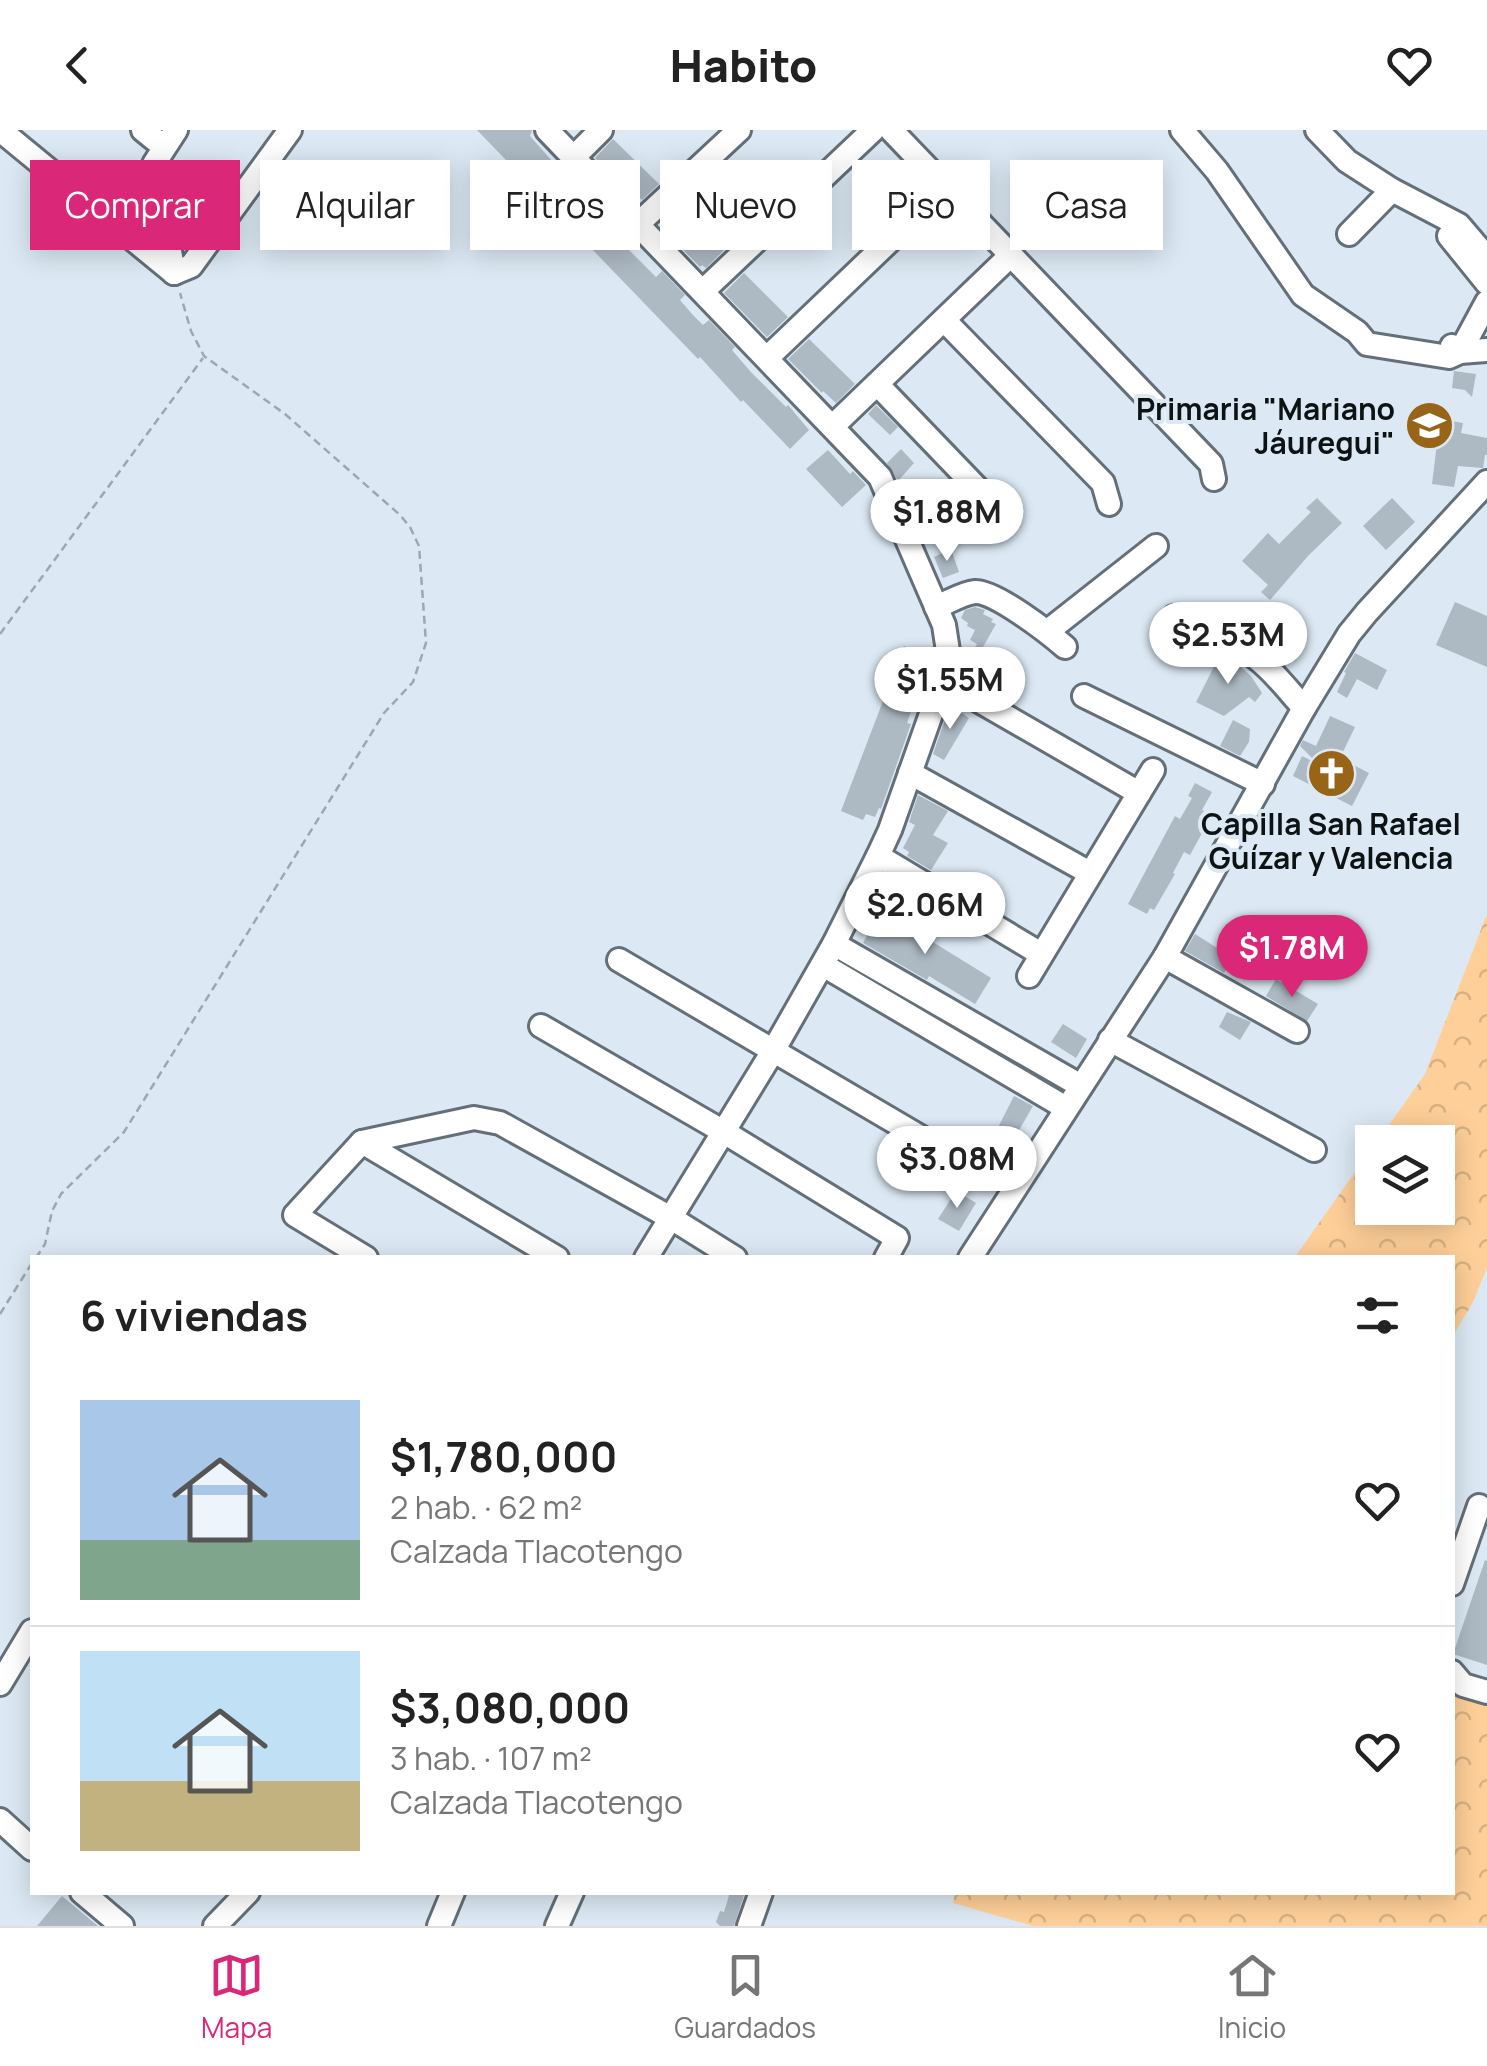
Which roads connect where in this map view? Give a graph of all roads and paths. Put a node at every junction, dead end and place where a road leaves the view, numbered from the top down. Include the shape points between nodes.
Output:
1 (0, 130) edge
2 (143, 130) edge
3 (290, 130) edge
4 (548, 130) edge
5 (601, 130) edge
6 (739, 130) edge
7 (873, 130) edge
8 (891, 130) edge
9 (1182, 130) edge
10 (1317, 130) edge
11 (170, 138) edge
12 (574, 156) junction
13 (578, 160) edge
14 (919, 160) edge
15 (1392, 190) junction
16 (1434, 211) junction
17 (640, 224) joint
18 (990, 233) edge
19 (1349, 234) dead end
20 (881, 250) edge
21 (1011, 255) junction
22 (1487, 258) edge
23 (174, 273) junction
24 (1487, 284) edge
25 (703, 291) junction
26 (1487, 302) edge
27 (944, 320) junction
28 (1487, 350) edge
29 (1460, 352) junction
30 (204, 356) junction
31 (767, 358) junction
32 (877, 384) junction
33 (833, 426) junction
34 (1214, 479) dead end
35 (1487, 482) edge
36 (1109, 504) dead end
37 (978, 507) dead end
38 (1156, 546) dead end
39 (936, 606) junction
40 (1174, 617) dead end
41 (0, 634) edge
42 (944, 680) junction
43 (1084, 696) dead end
44 (1304, 708) junction
45 (1153, 770) dead end
46 (910, 773) junction
47 (1263, 784) junction
48 (1139, 793) junction
49 (878, 856) junction
50 (1090, 874) junction
51 (834, 944) junction
52 (1041, 954) junction
53 (1164, 957) junction
54 (619, 960) dead end
55 (823, 965) junction
56 (1028, 976) dead end
57 (541, 1026) dead end
58 (1297, 1032) dead end
59 (1110, 1040) junction
60 (773, 1051) junction
61 (1081, 1086) junction
62 (1066, 1108) junction
63 (724, 1132) junction
64 (362, 1142) junction
65 (934, 1145) dead end
66 (1314, 1150) dead end
67 (670, 1218) junction
68 (891, 1248) edge
69 (38, 1255) edge
70 (361, 1255) edge
71 (552, 1255) edge
72 (648, 1255) edge
73 (730, 1255) edge
74 (972, 1255) edge
75 (30, 1266) edge
76 (0, 1314) edge
77 (1479, 1506) dead end
78 (1455, 1575) edge
79 (30, 1633) edge
80 (1455, 1675) edge
81 (0, 1684) edge
82 (1487, 1692) edge
83 (0, 1820) edge
84 (29, 1838) edge
85 (245, 1895) edge
86 (452, 1895) edge
87 (571, 1895) edge
88 (759, 1895) edge
89 (93, 1896) edge
90 (441, 1925) edge
91 (122, 1926) edge
92 (216, 1926) edge
93 (556, 1926) edge
94 (750, 1926) edge

1 - 23 street
2 - 11 street
3 - 23 street via 191,266
4 - 12 street
5 - 12 street
6 - 17 street
7 - 25 street
8 - 14 street
9 - 29 street via 1303,295 1367,344
10 - 15 street via 1347,161
11 - 23 street via 154,164
12 - 13 street
15 - 16 street
15 - 19 street
16 - 22 street via 1459,225
16 - 24 street
17 - 25 street
18 - 21 street
20 - 31 street
21 - 27 street
21 - 34 street via 1211,464
23 - 30 path
25 - 31 street
26 - 29 street
27 - 32 street
27 - 36 street via 1103,483
28 - 29 street
30 - 41 path
30 - 69 path via 285,414 410,527 419,546 426,643 413,682 384,714 124,1132 61,1194
31 - 33 street
32 - 33 street
32 - 37 street via 977,488
33 - 39 street via 880,477
35 - 44 street via 1349,634
38 - 39 street via 1056,639 975,592
39 - 42 street via 948,650
40 - 44 street via 1244,649
42 - 46 street
42 - 48 street
43 - 47 street
44 - 47 street
45 - 48 street
46 - 49 street
46 - 50 street
47 - 53 street
48 - 50 street
49 - 51 street
49 - 52 street
50 - 52 street
51 - 55 street
51 - 61 street
52 - 56 street
53 - 58 street
53 - 59 street
54 - 60 street
55 - 60 street
55 - 62 street
57 - 63 street
59 - 61 street
59 - 66 street
60 - 63 street
60 - 65 street
61 - 62 street
62 - 74 street
63 - 67 street
63 - 68 street
64 - 67 street via 474,1118 500,1122
64 - 70 street via 295,1216
64 - 71 street
67 - 72 street
67 - 73 street
75 - 76 path
77 - 78 street
79 - 81 street
80 - 82 street
83 - 84 street
85 - 92 street
86 - 90 street
87 - 93 street
88 - 94 street
89 - 91 street

